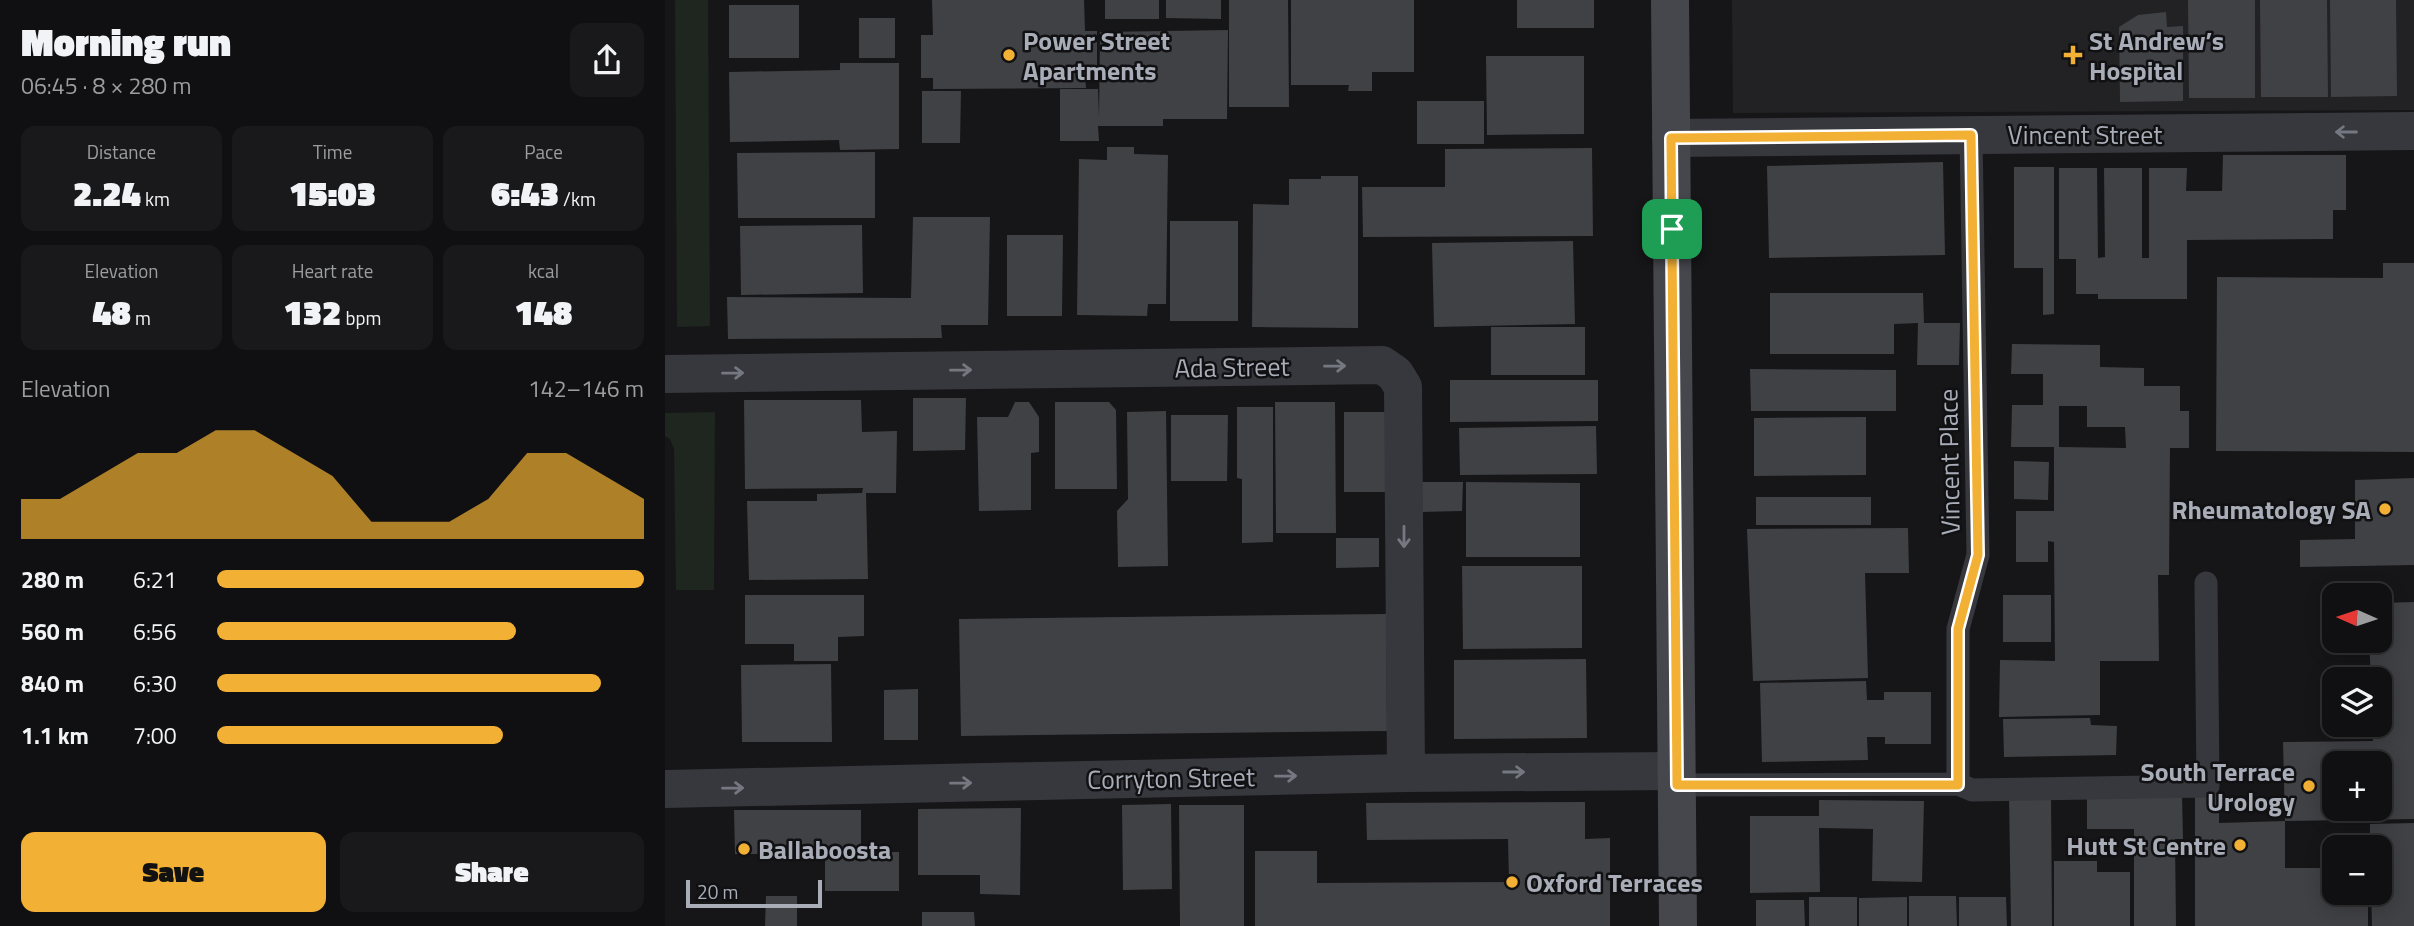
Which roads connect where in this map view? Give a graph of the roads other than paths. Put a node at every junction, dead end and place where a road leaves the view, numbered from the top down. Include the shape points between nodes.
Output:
1 (1670, 0) edge
2 (2414, 131) edge
3 (1971, 135) junction
4 (1671, 138) junction
5 (665, 374) edge
6 (2206, 583) dead end
7 (1406, 773) junction
8 (1677, 778) junction
9 (1958, 785) junction
10 (665, 789) edge
11 (1678, 926) edge

1 - 4 street
2 -> 3 street, Vincent Street
3 - 4 street, Vincent Street
3 - 9 lane, Vincent Place via 1978,555 1958,629
4 - 8 street
5 -> 7 street, Ada Street via 1383,365 1403,387
6 - 9 lane via 2208,786 1972,790
7 -> 8 street, Corryton Street
10 -> 7 street, Corryton Street
8 - 9 lane
8 - 11 street

